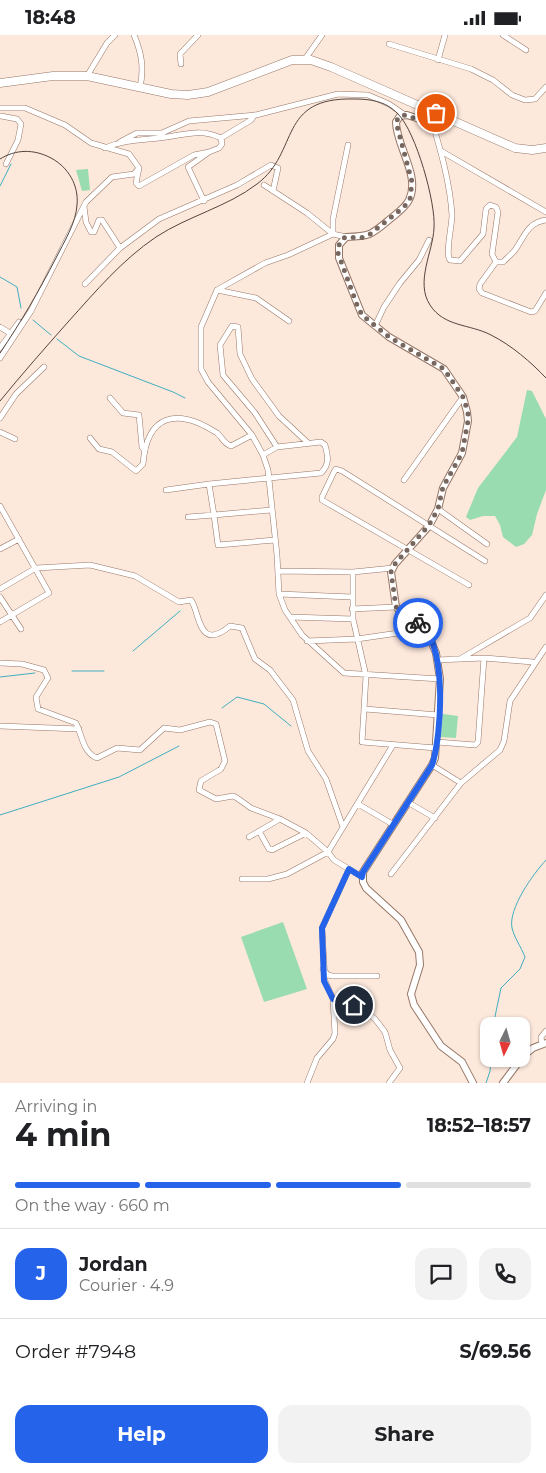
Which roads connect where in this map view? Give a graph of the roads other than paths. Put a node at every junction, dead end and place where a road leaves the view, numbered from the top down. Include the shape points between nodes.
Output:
1 (115, 35) edge
2 (134, 35) edge
3 (198, 35) edge
4 (322, 35) edge
5 (445, 35) edge
6 (503, 35) edge
7 (389, 44) dead end
8 (526, 50) dead end
9 (305, 59) junction
10 (438, 60) junction
11 (181, 64) dead end
12 (87, 76) junction
13 (0, 83) edge
14 (546, 87) edge
15 (140, 88) junction
16 (0, 108) edge
17 (436, 113) junction
18 (256, 115) junction
19 (405, 115) junction
20 (1, 116) edge
21 (432, 121) junction
22 (221, 138) junction
23 (120, 142) junction
24 (348, 145) dead end
25 (104, 148) junction
26 (546, 148) edge
27 (441, 151) junction
28 (209, 152) junction
29 (6, 164) dead end
30 (140, 168) junction
31 (264, 185) dead end
32 (273, 191) junction
33 (204, 201) junction
34 (84, 206) junction
35 (546, 212) edge
36 (546, 220) edge
37 (333, 234) junction
38 (346, 237) junction
39 (429, 239) dead end
40 (120, 249) junction
41 (496, 262) junction
42 (85, 284) dead end
43 (217, 290) junction
44 (545, 295) edge
45 (289, 321) dead end
46 (19, 322) dead end
47 (375, 326) junction
48 (0, 327) edge
49 (14, 332) junction
50 (0, 348) edge
51 (0, 358) edge
52 (44, 367) dead end
53 (463, 397) junction
54 (110, 398) dead end
55 (0, 418) edge
56 (0, 432) edge
57 (252, 435) junction
58 (90, 438) dead end
59 (15, 439) dead end
60 (308, 443) junction
61 (277, 447) junction
62 (145, 451) junction
63 (263, 455) junction
64 (269, 478) junction
65 (404, 480) dead end
66 (209, 484) junction
67 (166, 490) dead end
68 (0, 506) edge
69 (271, 509) junction
70 (438, 509) junction
71 (214, 515) junction
72 (2, 516) edge
73 (188, 517) dead end
74 (429, 525) junction
75 (19, 539) junction
76 (275, 540) junction
77 (487, 544) dead end
78 (0, 549) edge
79 (409, 549) junction
80 (485, 561) dead end
81 (393, 567) junction
82 (36, 568) junction
83 (278, 571) junction
84 (352, 572) junction
85 (468, 585) dead end
86 (0, 589) edge
87 (279, 594) junction
88 (546, 595) edge
89 (0, 597) edge
90 (352, 597) junction
91 (396, 607) junction
92 (352, 609) junction
93 (11, 616) junction
94 (290, 617) junction
95 (353, 619) junction
96 (0, 622) edge
97 (21, 629) dead end
98 (426, 629) junction
99 (357, 639) junction
100 (307, 641) junction
101 (546, 647) edge
102 (437, 659) junction
103 (460, 659) junction
104 (484, 659) junction
105 (0, 663) edge
106 (533, 663) junction
107 (366, 676) junction
108 (440, 679) junction
109 (365, 709) junction
110 (438, 715) junction
111 (0, 726) edge
112 (79, 729) junction
113 (393, 745) junction
114 (437, 745) junction
115 (432, 765) junction
116 (461, 783) junction
117 (408, 803) junction
118 (358, 804) junction
119 (436, 818) junction
120 (280, 819) junction
121 (394, 825) junction
122 (343, 827) junction
123 (258, 831) junction
124 (306, 833) junction
125 (249, 837) dead end
126 (328, 851) junction
127 (349, 869) junction
128 (391, 874) dead end
129 (362, 877) junction
130 (242, 879) dead end
131 (323, 969) junction
132 (377, 976) dead end
133 (333, 999) junction
134 (546, 1031) edge
135 (544, 1044) edge
136 (530, 1051) edge
137 (515, 1067) edge
138 (307, 1083) edge
139 (389, 1083) edge
140 (473, 1083) edge
141 (503, 1083) edge

1 - 12 street
2 - 15 street via 142,55
3 - 11 street via 180,55
4 - 9 street
5 - 10 street
6 - 8 street
7 - 10 street
9 - 15 highway via 292,60 201,93 171,95
9 - 17 highway via 348,74
10 - 14 street via 471,69 525,100 534,99
12 - 13 highway via 53,76
12 - 15 highway
16 - 20 street
16 - 25 street via 24,108 65,125
17 - 21 main road
17 - 26 highway via 524,150
18 - 19 street via 322,97 360,93 383,101
18 - 22 street
18 - 23 street via 189,121 162,133 136,133
19 - 21 main road
19 - 38 main road via 398,119 396,126 412,182 410,199 369,235
20 - 29 street via 14,118 21,124 18,140
21 - 27 street
22 - 23 street via 205,132 188,132
22 - 28 street via 219,149
23 - 25 street
24 - 37 street
25 - 30 street via 129,154
27 - 35 street
27 - 41 street via 452,215 448,257 453,262 464,258 483,234 486,209 492,205 498,212 492,254
28 - 30 street via 194,155 139,186 136,183
28 - 33 street via 188,169
30 - 34 street via 134,174 112,177
31 - 32 street
32 - 33 street via 278,168 271,165
32 - 37 street
33 - 40 street via 159,219
34 - 40 street via 91,232 94,233 99,220 102,220
34 - 49 street via 37,301
36 - 41 street via 528,228 514,251 503,262
37 - 38 street
37 - 43 street via 264,263
38 - 47 main road via 339,245 340,258 362,315
39 - 47 street via 420,260 400,283
40 - 42 street
41 - 44 street via 480,284 482,293 531,313
43 - 45 street via 256,298
43 - 57 street via 201,327 201,369
46 - 49 street
47 - 53 main road via 444,369
48 - 49 street
49 - 50 street
49 - 51 street
52 - 55 street via 16,394
53 - 65 street
53 - 70 main road via 468,421 462,453 443,487
54 - 62 street via 123,413 139,415
56 - 59 street
57 - 62 street via 236,445 229,445 219,435 186,419 164,420 155,425
57 - 63 street
58 - 62 street via 99,449 112,452 136,471 143,464
60 - 61 street
60 - 61 street via 279,416 252,379 240,354 238,327 232,326 220,345 223,375 255,413
60 - 64 street via 321,442 325,445 328,465 321,473
61 - 63 street
63 - 64 street
64 - 66 street
64 - 69 street
66 - 67 street
66 - 71 street
68 - 72 street
69 - 71 street
69 - 76 street
70 - 74 main road
70 - 77 street
71 - 73 street
71 - 76 street via 218,545
72 - 75 street
74 - 79 main road
74 - 79 street via 336,469 322,500
74 - 80 street
75 - 78 street
75 - 82 street
76 - 83 street
79 - 81 main road
79 - 85 street
81 - 84 street
81 - 91 main road
82 - 86 street
82 - 93 street via 49,593
82 - 122 street via 90,565 135,576 160,588 172,599 190,600 197,621 208,633 223,632 230,626 242,628 255,659 270,670 293,700 308,751 326,779
83 - 84 street
83 - 87 street
84 - 90 street
87 - 90 street
87 - 94 street
88 - 103 street via 530,618
89 - 93 street
90 - 92 street
91 - 92 street
91 - 98 main road
92 - 95 street
93 - 96 street
93 - 97 street
94 - 95 street
94 - 100 street
95 - 99 street
98 - 99 street
98 - 102 main road
99 - 100 street
99 - 107 street
100 - 107 street via 344,673
101 - 106 street
102 - 103 street
102 - 108 main road
103 - 104 street
104 - 106 street
104 - 114 street via 478,743
105 - 112 street via 44,670 48,678 36,697 38,709 68,719
106 - 116 street via 510,701 500,750
107 - 108 street
107 - 109 street
108 - 110 main road
109 - 110 street
109 - 113 street via 362,742
110 - 114 main road
111 - 112 street
112 - 120 street via 86,749 97,758 117,748 140,750 164,728 184,729 214,723 226,761 201,781 199,790 216,799 233,796 251,808
113 - 114 street
113 - 118 street
114 - 115 main road
115 - 116 street
115 - 117 main road
116 - 119 street
117 - 119 street
117 - 121 main road
118 - 121 street
118 - 122 street
119 - 128 street
120 - 123 street
120 - 124 street
121 - 129 main road
122 - 126 street
123 - 124 street via 272,850
123 - 125 street
124 - 126 street
126 - 127 street via 334,860
126 - 130 street via 287,874 268,879
127 - 129 street
127 - 131 street via 322,928
129 - 140 main road via 366,888 401,920 419,952 420,965 411,994 414,1005 441,1046 462,1062
131 - 132 street via 332,976
131 - 133 street via 324,981
133 - 138 street via 335,1033 317,1058
133 - 139 street via 367,1011 385,1032 400,1068
134 - 135 street via 541,1037
135 - 136 main road
137 - 141 main road

